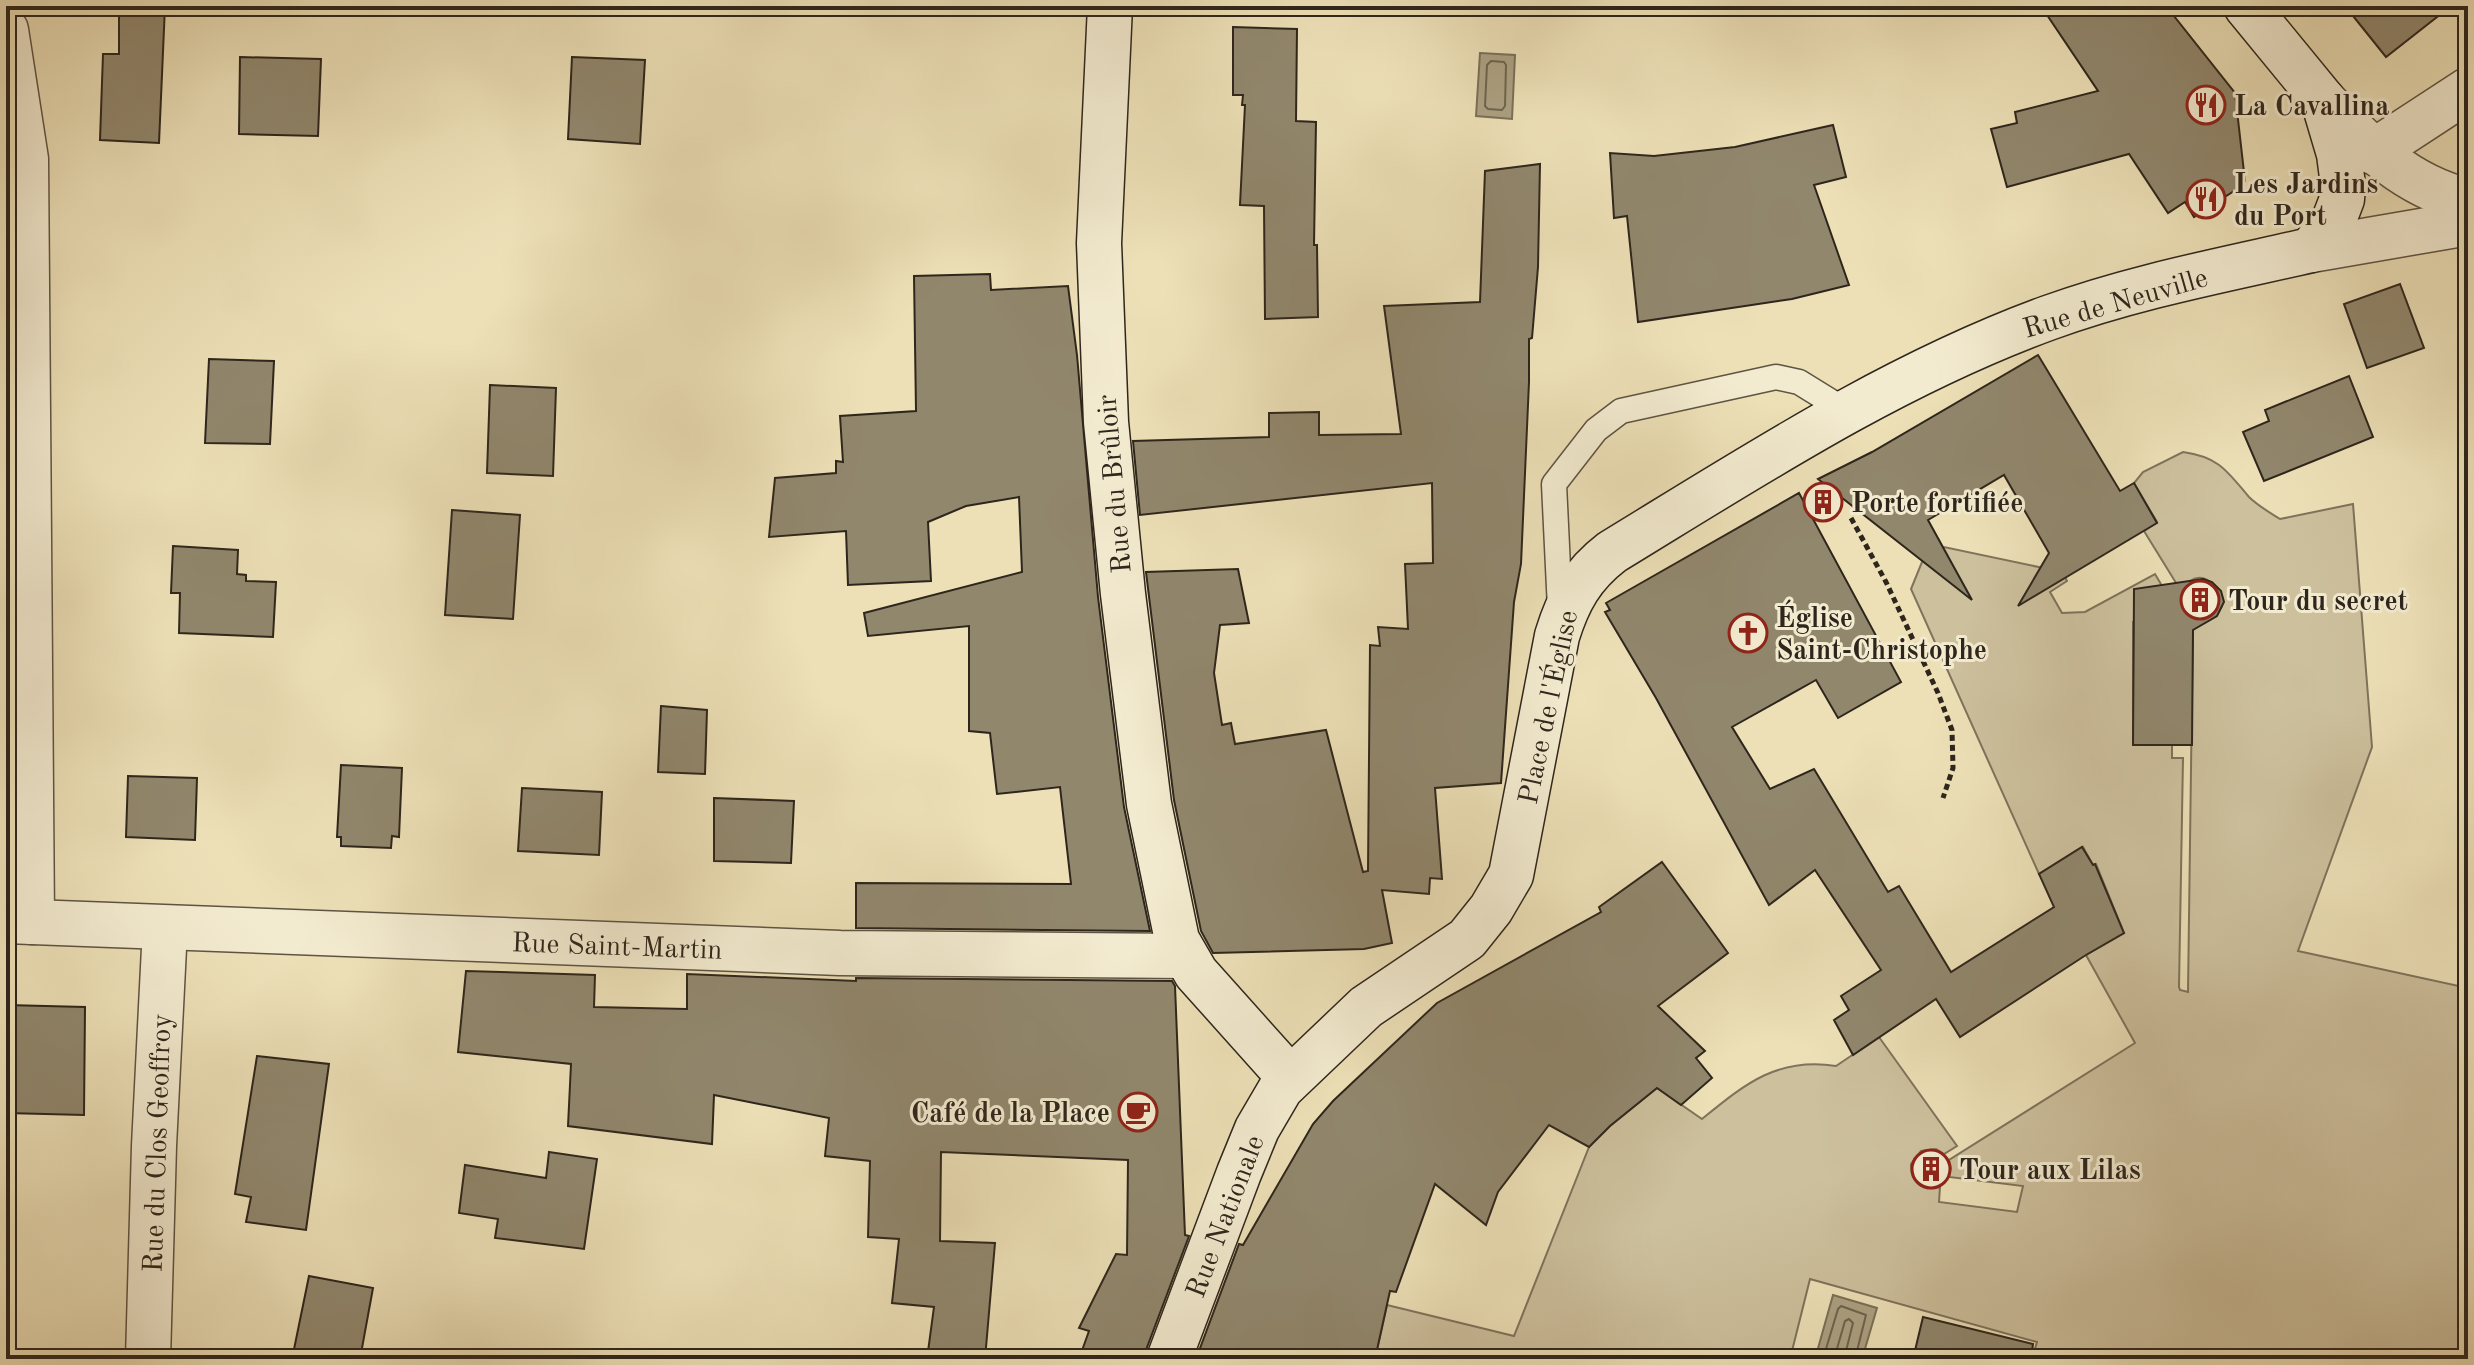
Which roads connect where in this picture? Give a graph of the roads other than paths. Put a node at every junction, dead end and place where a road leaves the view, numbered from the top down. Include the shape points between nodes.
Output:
1 (1110, 6) edge
2 (2246, 6) edge
3 (6, 30) edge
4 (2468, 90) edge
5 (2323, 100) junction
6 (2373, 152) junction
7 (2468, 201) edge
8 (2468, 223) edge
9 (2311, 250) junction
10 (1864, 401) junction
11 (1560, 623) junction
12 (19, 922) edge
13 (165, 928) junction
14 (1185, 956) junction
15 (1290, 1078) junction
16 (148, 1359) edge
17 (1169, 1359) edge

1 - 14 street, Rue du Brûloir via 1099,243 1106,422 1149,804 1177,940
2 - 5 street
3 - 12 street via 26,159
4 - 6 street
5 - 6 street
5 - 9 street via 2343,185 2334,220
6 - 7 street via 2407,176
8 - 9 street, Rue de Neuville
9 - 10 street, Rue de Neuville via 2091,303 2009,333
10 - 11 street, Place de l'Église via 1595,564 1568,601
10 - 11 lane via 1776,377 1614,415 1584,443 1554,484
11 - 15 street, Place de l'Église via 1511,875 1491,909 1467,939 1388,990
12 - 13 street, Rue Saint-Martin
13 - 14 street, Rue Saint-Martin via 840,953
13 - 16 street, Rue du Clos Geoffroy
14 - 15 street
15 - 17 street, Rue Nationale via 1257,1129

